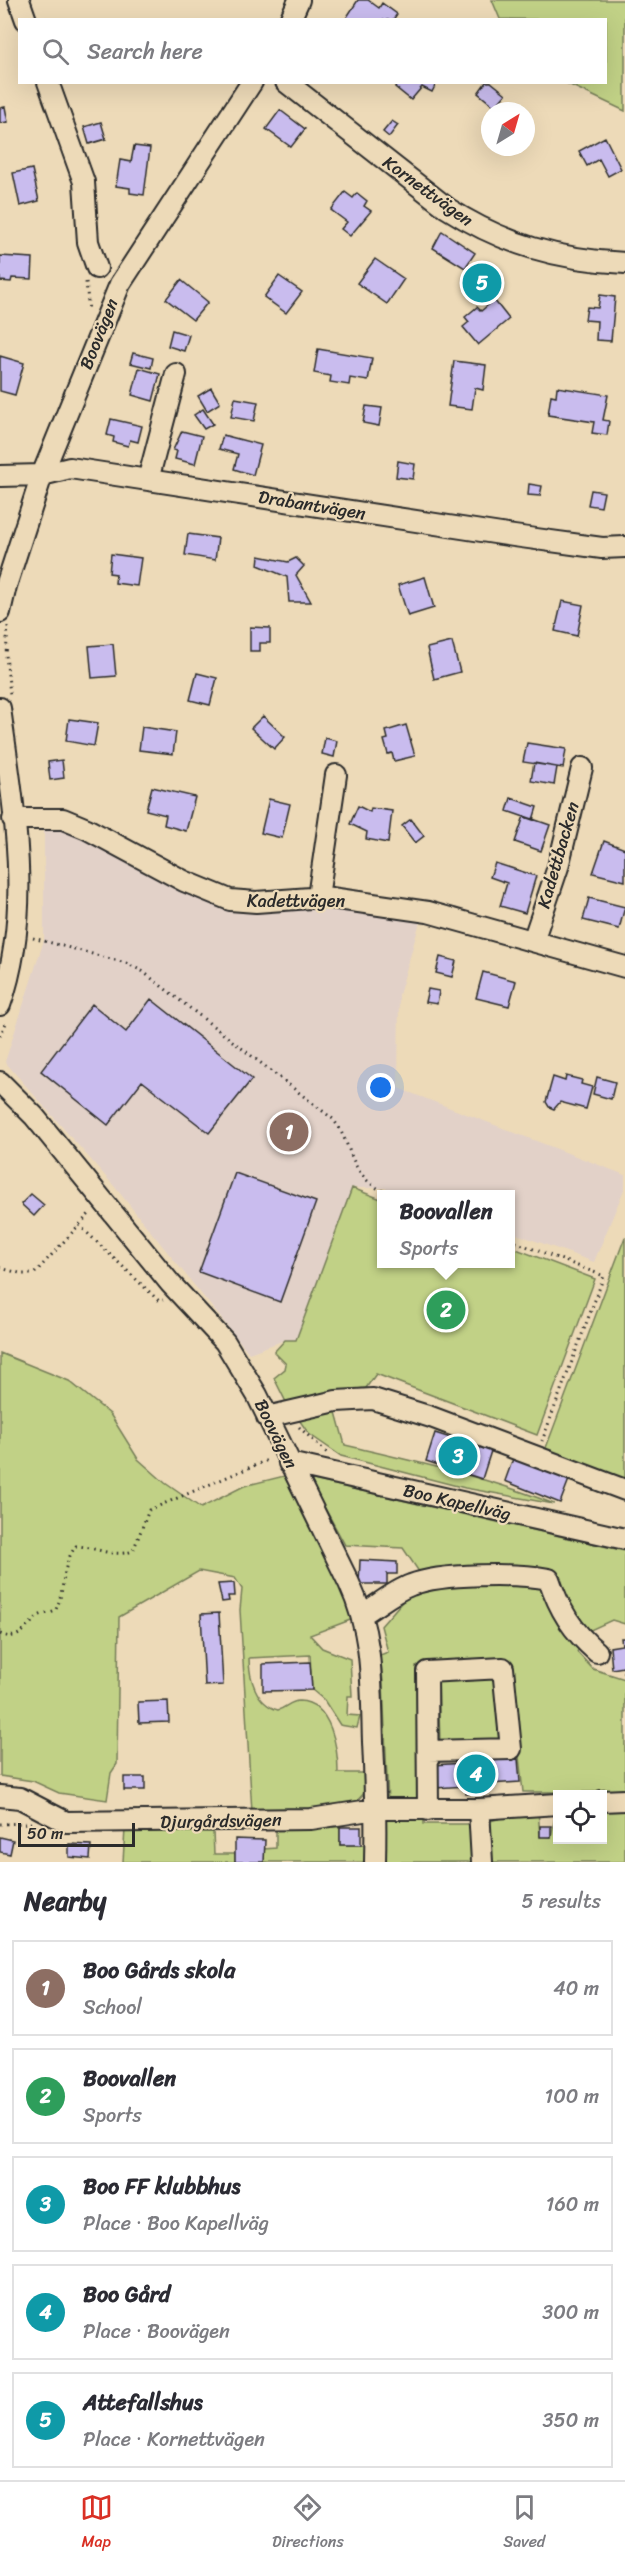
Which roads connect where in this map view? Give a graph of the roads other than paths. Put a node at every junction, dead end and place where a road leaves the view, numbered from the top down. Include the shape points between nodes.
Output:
1 (19, 0) edge
2 (299, 0) edge
3 (25, 18) edge
4 (291, 18) edge
5 (49, 84) edge
6 (251, 84) edge
7 (289, 84) edge
8 (625, 263) edge
9 (97, 268) road end
10 (176, 374) dead end
11 (42, 475) junction
12 (0, 476) edge
13 (148, 480) junction
14 (625, 548) edge
15 (4, 615) edge
16 (5, 702) edge
17 (582, 768) dead end
18 (336, 775) dead end
19 (13, 819) junction
20 (318, 897) junction
21 (533, 941) junction
22 (625, 967) edge
23 (0, 1005) edge
24 (0, 1082) edge
25 (267, 1417) junction
26 (289, 1463) junction
27 (625, 1490) edge
28 (625, 1539) edge
29 (363, 1614) junction
30 (597, 1652) dead end
31 (429, 1751) junction
32 (0, 1796) edge
33 (625, 1800) edge
34 (607, 1801) edge
35 (553, 1804) edge
36 (376, 1809) junction
37 (479, 1809) junction
38 (428, 1810) junction
39 (375, 1862) edge
40 (482, 1862) edge

1 - 3 street
2 - 4 street
5 - 9 street via 84,182 88,242
6 - 11 street, Boovägen via 120,284
7 - 8 street, Kornettvägen via 472,224 508,242 552,255
10 - 13 street
11 - 12 street, Drabantvägen
11 - 13 street, Drabantvägen via 70,468
11 - 15 street, Boovägen via 6,586
13 - 14 street, Drabantvägen via 514,536
16 - 19 street
17 - 21 street, Kadettbacken via 558,867
18 - 20 street
19 - 20 street, Kadettvägen via 63,819 230,900
19 - 23 street via 19,860 19,918
20 - 21 street, Kadettvägen via 428,912
21 - 22 street, Kadettvägen
24 - 25 street, Boovägen via 34,1116 170,1283 225,1342
25 - 26 street, Boovägen
25 - 27 street via 336,1401 373,1399
26 - 28 street, Boo Kapellväg
26 - 29 street, Boovägen
29 - 30 street via 411,1585 466,1576 529,1575 549,1579 559,1607 580,1638
29 - 36 street, Boovägen via 369,1646
31 - 31 street via 427,1672 503,1668 511,1749
31 - 38 street
32 - 36 street, Djurgårdsvägen via 20,1798 66,1822 311,1819
33 - 34 street
35 - 37 street, Djurgårdsvägen
36 - 38 street, Djurgårdsvägen
36 - 39 street, Boovägen
37 - 38 street, Djurgårdsvägen
37 - 40 street

